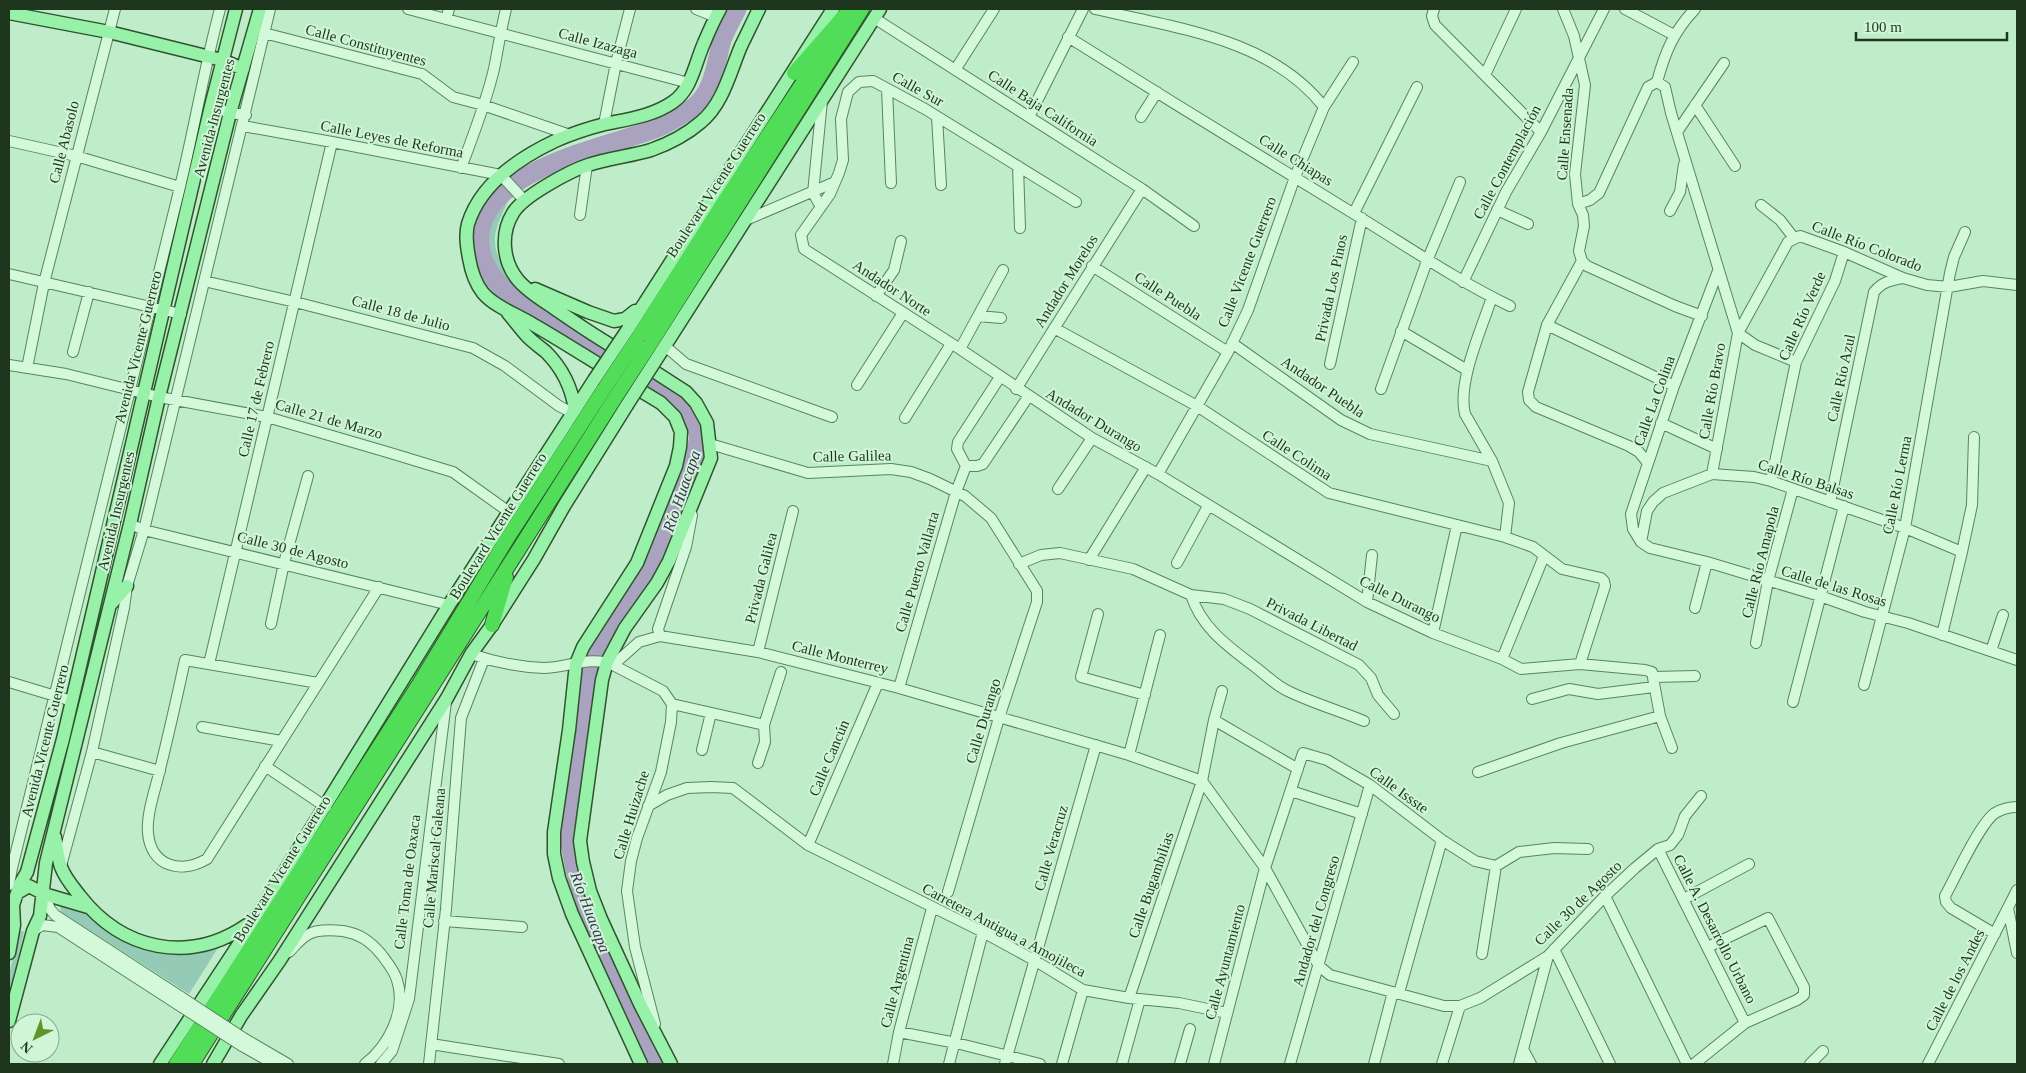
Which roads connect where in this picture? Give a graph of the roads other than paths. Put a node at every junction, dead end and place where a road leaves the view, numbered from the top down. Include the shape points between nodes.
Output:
1 (115, 9) edge
2 (220, 9) edge
3 (236, 9) edge
4 (260, 9) edge
5 (270, 9) edge
6 (408, 9) edge
7 (449, 9) edge
8 (506, 9) edge
9 (630, 9) edge
10 (696, 9) edge
11 (759, 9) edge
12 (833, 9) edge
13 (851, 9) edge
14 (862, 9) edge
15 (994, 9) edge
16 (1083, 9) edge
17 (1095, 9) edge
18 (1516, 9) edge
19 (1563, 9) edge
20 (1604, 9) edge
21 (1625, 9) edge
22 (1695, 9) edge
23 (713, 12) edge
24 (1433, 12) edge
25 (9, 13) edge
26 (877, 13) edge
27 (446, 19) junction
28 (109, 32) junction
29 (500, 32) junction
30 (264, 33) junction
31 (1674, 35) junction
32 (1068, 37) junction
33 (207, 58) junction
34 (1580, 58) junction
35 (222, 60) junction
36 (1353, 62) dead end
37 (616, 63) junction
38 (1724, 63) dead end
39 (243, 69) junction
40 (956, 70) junction
41 (794, 73) junction
42 (1485, 76) junction
43 (1657, 82) junction
44 (689, 83) junction
45 (1417, 87) dead end
46 (887, 89) junction
47 (1157, 92) junction
48 (822, 99) junction
49 (483, 105) junction
50 (1695, 105) junction
51 (211, 106) junction
52 (1324, 107) junction
53 (230, 113) junction
54 (246, 115) junction
55 (937, 117) junction
56 (1029, 117) junction
57 (1141, 117) dead end
58 (604, 124) junction
59 (243, 126) junction
60 (1541, 132) junction
61 (1676, 132) junction
62 (570, 135) junction
63 (9, 141) edge
64 (332, 142) junction
65 (76, 156) junction
66 (1684, 158) junction
67 (587, 165) junction
68 (1018, 166) junction
69 (1735, 166) dead end
70 (461, 168) junction
71 (503, 177) junction
72 (1295, 177) junction
73 (835, 182) junction
74 (1460, 182) dead end
75 (891, 183) dead end
76 (941, 185) dead end
77 (180, 188) junction
78 (1142, 189) junction
79 (813, 193) junction
80 (524, 200) junction
81 (1076, 202) dead end
82 (1578, 204) junction
83 (1761, 205) dead end
84 (821, 207) junction
85 (1497, 210) junction
86 (1670, 210) dead end
87 (580, 215) dead end
88 (1358, 216) junction
89 (746, 220) junction
90 (1528, 224) dead end
91 (1194, 226) dead end
92 (1020, 228) dead end
93 (1965, 232) dead end
94 (1794, 238) junction
95 (901, 241) dead end
96 (1844, 252) junction
97 (1427, 261) junction
98 (1582, 261) junction
99 (1092, 266) junction
100 (1003, 270) dead end
101 (1718, 270) junction
102 (9, 274) edge
103 (1903, 278) junction
104 (204, 281) junction
105 (1463, 282) junction
106 (44, 283) junction
107 (2017, 285) edge
108 (526, 287) junction
109 (654, 287) junction
110 (1948, 288) junction
111 (89, 292) junction
112 (876, 296) junction
113 (1492, 297) junction
114 (295, 302) junction
115 (150, 306) junction
116 (1510, 306) dead end
117 (503, 308) junction
118 (164, 309) junction
119 (903, 313) junction
120 (181, 314) junction
121 (978, 316) junction
122 (1702, 316) junction
123 (1001, 318) dead end
124 (1547, 325) junction
125 (1054, 328) junction
126 (1402, 331) junction
127 (633, 333) junction
128 (1738, 333) junction
129 (955, 347) junction
130 (659, 348) junction
131 (1230, 348) junction
132 (73, 352) dead end
133 (1796, 362) junction
134 (1330, 364) dead end
135 (9, 365) edge
136 (27, 368) junction
137 (1467, 370) junction
138 (1000, 377) junction
139 (857, 385) dead end
140 (1674, 386) junction
141 (1381, 388) dead end
142 (1016, 389) junction
143 (130, 390) junction
144 (143, 393) junction
145 (610, 393) junction
146 (159, 397) junction
147 (1028, 397) junction
148 (176, 400) junction
149 (1197, 406) junction
150 (575, 410) junction
151 (267, 417) junction
152 (832, 417) dead end
153 (905, 418) dead end
154 (1661, 422) junction
155 (1974, 437) dead end
156 (1092, 438) junction
157 (710, 444) junction
158 (1717, 448) junction
159 (1492, 461) junction
160 (1647, 462) junction
161 (966, 466) junction
162 (1146, 467) junction
163 (1158, 474) junction
164 (1712, 474) junction
165 (308, 476) dead end
166 (1771, 481) junction
167 (1058, 489) dead end
168 (1793, 489) junction
169 (956, 492) junction
170 (1830, 502) junction
171 (694, 503) junction
172 (1208, 506) junction
173 (1844, 506) junction
174 (793, 510) dead end
175 (509, 512) junction
176 (130, 524) junction
177 (1457, 525) junction
178 (1905, 528) junction
179 (144, 530) junction
180 (1505, 537) junction
181 (1641, 542) junction
182 (235, 551) junction
183 (1962, 552) junction
184 (1372, 555) dead end
185 (1544, 556) junction
186 (511, 560) junction
187 (1088, 560) junction
188 (1177, 562) dead end
189 (1707, 562) junction
190 (284, 563) junction
191 (1019, 564) junction
192 (1768, 581) junction
193 (127, 586) junction
194 (380, 587) junction
195 (1191, 595) junction
196 (1820, 596) junction
197 (1367, 602) junction
198 (449, 605) junction
199 (110, 606) junction
200 (1696, 608) dead end
201 (1098, 614) dead end
202 (2003, 615) dead end
203 (1881, 616) junction
204 (271, 624) dead end
205 (492, 625) junction
206 (1432, 633) junction
207 (1160, 635) dead end
208 (1942, 635) junction
209 (660, 636) junction
210 (1756, 643) dead end
211 (1991, 651) junction
212 (758, 652) junction
213 (471, 654) junction
214 (484, 659) junction
215 (1502, 659) junction
216 (2017, 660) edge
217 (608, 663) junction
218 (209, 664) junction
219 (578, 664) junction
220 (1580, 664) junction
221 (780, 672) dead end
222 (77, 675) junction
223 (1695, 676) dead end
224 (1653, 679) junction
225 (92, 680) junction
226 (9, 682) edge
227 (318, 683) junction
228 (878, 683) junction
229 (1864, 685) dead end
230 (899, 688) junction
231 (1222, 691) dead end
232 (1145, 695) junction
233 (56, 696) junction
234 (447, 698) junction
235 (1532, 699) dead end
236 (72, 701) junction
237 (1793, 702) dead end
238 (672, 704) junction
239 (711, 713) junction
240 (1394, 714) dead end
241 (1660, 716) junction
242 (999, 718) junction
243 (1214, 720) junction
244 (1364, 721) dead end
245 (764, 725) junction
246 (202, 727) dead end
247 (282, 741) junction
248 (1096, 746) junction
249 (1672, 748) dead end
250 (702, 750) dead end
251 (92, 752) junction
252 (1129, 755) junction
253 (758, 763) dead end
254 (265, 766) junction
255 (1298, 769) junction
256 (160, 771) junction
257 (1478, 772) dead end
258 (1202, 781) junction
259 (1370, 785) junction
260 (1291, 791) junction
261 (1701, 796) dead end
262 (648, 806) junction
263 (326, 807) junction
264 (2017, 807) edge
265 (1362, 814) junction
266 (55, 833) junction
267 (1442, 840) junction
268 (808, 845) junction
269 (1588, 849) dead end
270 (1658, 849) junction
271 (1749, 864) dead end
272 (1496, 866) junction
273 (61, 867) junction
274 (1265, 868) junction
275 (2017, 890) edge
276 (948, 892) dead end
277 (44, 894) junction
278 (1605, 896) junction
279 (12, 897) edge
280 (1684, 899) junction
281 (88, 907) junction
282 (932, 908) junction
283 (2012, 911) edge
284 (254, 921) junction
285 (444, 921) junction
286 (522, 927) dead end
287 (33, 931) junction
288 (983, 932) junction
289 (1996, 934) junction
290 (1708, 947) junction
291 (9, 953) edge
292 (1551, 953) junction
293 (2017, 953) edge
294 (1482, 954) dead end
295 (280, 960) junction
296 (1034, 960) junction
297 (1319, 966) junction
298 (1083, 990) junction
299 (1396, 993) junction
300 (1134, 998) junction
301 (179, 1001) junction
302 (1460, 1006) junction
303 (1227, 1013) junction
304 (9, 1021) edge
305 (1745, 1022) junction
306 (1190, 1029) dead end
307 (899, 1032) junction
308 (244, 1042) junction
309 (956, 1043) junction
310 (431, 1044) junction
311 (1523, 1049) junction
312 (666, 1051) junction
313 (1823, 1051) dead end
314 (1006, 1061) edge
315 (160, 1064) edge
316 (176, 1064) edge
317 (192, 1064) edge
318 (213, 1064) edge
319 (274, 1064) edge
320 (288, 1064) edge
321 (365, 1064) edge
322 (381, 1064) edge
323 (429, 1064) edge
324 (559, 1064) edge
325 (640, 1064) edge
326 (671, 1064) edge
327 (892, 1064) edge
328 (950, 1064) edge
329 (1040, 1064) edge
330 (1062, 1064) edge
331 (1122, 1064) edge
332 (1180, 1064) edge
333 (1214, 1064) edge
334 (1290, 1064) edge
335 (1374, 1064) edge
336 (1442, 1064) edge
337 (1519, 1064) edge
338 (1531, 1064) edge
339 (1610, 1064) edge
340 (1687, 1064) edge
341 (1694, 1064) edge
342 (1810, 1064) edge
343 (1928, 1064) edge

1 - 28 street, Calle Abasolo
2 - 33 street
3 - 35 main road, Avenida Vicente Guerrero
4 - 39 main road, Avenida Insurgentes
5 - 30 street
6 - 27 street, Calle Izazaga
7 - 27 street
8 - 29 street
9 - 37 street
10 - 23 street
11 - 67 main road via 722,94 701,122 652,150
12 - 41 main road, Boulevard Vicente Guerrero
13 - 41 highway
13 - 127 highway, Boulevard Vicente Guerrero
14 - 130 highway, Boulevard Vicente Guerrero
15 - 40 street
16 - 32 street
17 - 52 street via 1214,37 1248,49 1311,90
18 - 42 street
19 - 34 street, Calle Ensenada
20 - 34 street, Calle Contemplación
21 - 31 street
22 - 31 street
23 - 44 main road
24 - 42 street via 1435,25
25 - 28 main road
26 - 40 street, Calle Baja California
26 - 48 main road, Boulevard Vicente Guerrero
27 - 29 street, Calle Izazaga
28 - 33 main road
28 - 65 street, Calle Abasolo
29 - 37 street, Calle Izazaga
29 - 49 street via 494,69
30 - 49 street, Calle Constituyentes via 422,74 453,97
30 - 54 street
31 - 43 street
32 - 47 street, Calle Chiapas
32 - 56 street
33 - 35 main road
33 - 77 street
34 - 60 street, Calle Contemplación
34 - 82 street, Calle Ensenada via 1585,85 1576,174
35 - 39 main road
35 - 51 main road, Avenida Vicente Guerrero
36 - 52 street, Calle Vicente Guerrero
37 - 44 street, Calle Izazaga
37 - 58 street
38 - 50 street
39 - 53 main road, Avenida Insurgentes
40 - 56 street, Calle Baja California
41 - 109 main road, Boulevard Vicente Guerrero
42 - 60 street
43 - 61 street via 1665,87
43 - 82 street via 1648,88 1598,193
44 - 58 main road via 674,102 656,112
45 - 88 street, Privada Los Pinos
46 - 55 street, Calle Sur
46 - 73 street, Calle Sur via 874,81 859,82 848,92 841,119 843,160
46 - 75 street
47 - 57 street
47 - 72 street, Calle Chiapas
48 - 79 street
48 - 89 main road, Boulevard Vicente Guerrero
49 - 62 street, Calle Constituyentes
49 - 70 street
50 - 61 street
50 - 69 street
51 - 53 street
51 - 118 main road, Avenida Vicente Guerrero
52 - 72 street, Calle Vicente Guerrero
53 - 54 street
53 - 120 main road, Avenida Insurgentes
54 - 59 street
55 - 68 street, Calle Sur
55 - 76 street
56 - 78 street, Calle Baja California
58 - 62 main road
59 - 64 street, Calle Leyes de Reforma
59 - 104 street
60 - 85 street, Calle Contemplación
61 - 66 street
62 - 71 main road via 536,151
63 - 65 street
64 - 70 street, Calle Leyes de Reforma
64 - 114 street, Calle 17 de Febrero
65 - 77 street
65 - 106 street, Calle Abasolo
66 - 86 street via 1680,192
66 - 101 street
67 - 80 main road
67 - 87 street
68 - 81 street, Calle Sur
68 - 92 street
70 - 71 street, Calle Leyes de Reforma
71 - 80 street
71 - 117 main road via 490,186 476,204 467,226 466,243 476,282 484,294
72 - 88 street, Calle Chiapas
72 - 131 street, Calle Vicente Guerrero via 1248,310
73 - 79 street
73 - 84 street, Calle Sur
74 - 97 street
77 - 115 street
78 - 91 street, Calle Baja California
78 - 99 street, Andador Morelos
79 - 84 street
79 - 89 street
80 - 108 main road via 512,213 504,251 509,267
82 - 98 street, Calle Ensenada via 1584,226 1579,251
83 - 94 street via 1780,220
84 - 112 street, Andador Norte via 801,236 804,249
85 - 90 street
85 - 105 street, Calle Contemplación
88 - 97 street, Calle Chiapas
88 - 134 street, Privada Los Pinos
89 - 130 main road, Boulevard Vicente Guerrero
93 - 110 street, Calle Río Lerma via 1954,257
94 - 96 street, Calle Río Colorado via 1800,236
94 - 128 street, Calle Río Bravo via 1788,242
95 - 112 street via 894,270
96 - 103 street, Calle Río Colorado
96 - 133 street, Calle Río Verde via 1835,281
97 - 105 street, Calle Chiapas
97 - 126 street
98 - 122 street
98 - 124 street
99 - 125 street, Andador Morelos
99 - 131 street, Calle Puebla
100 - 121 street
101 - 122 street, Calle La Colina
101 - 128 street
102 - 106 street
103 - 110 street, Calle Río Colorado
103 - 170 street, Calle Río Azul via 1880,285 1874,292
104 - 114 street, Calle 18 de Julio
104 - 148 street
105 - 113 street, Calle Chiapas
106 - 111 street
106 - 136 street, Calle Abasolo
107 - 110 street, Calle Río Colorado via 1983,281
108 - 109 main road via 614,321 634,313
108 - 157 main road via 597,338 686,392 707,424
109 - 127 main road, Boulevard Vicente Guerrero
110 - 178 street, Calle Río Lerma
111 - 115 street
111 - 132 street
112 - 119 street, Andador Norte
113 - 116 street, Calle Chiapas
113 - 137 street
114 - 150 street, Calle 18 de Julio via 473,348 505,366 559,406
114 - 151 street, Calle 17 de Febrero
115 - 118 street
115 - 143 street
117 - 150 main road via 558,368 569,386
117 - 219 main road via 661,403 675,418 681,432 676,466 637,563 583,647
118 - 120 street
118 - 144 main road, Avenida Vicente Guerrero
119 - 129 street, Andador Norte
119 - 139 street
120 - 146 main road, Avenida Insurgentes
121 - 123 street
121 - 129 street
122 - 140 street, Calle La Colina
124 - 140 street
124 - 160 street via 1528,392 1529,400 1536,407 1629,446
125 - 142 street, Andador Morelos
125 - 149 street, Calle Colima
126 - 137 street
126 - 141 street
127 - 145 highway, Boulevard Vicente Guerrero, bridge
128 - 133 street via 1754,345
128 - 158 street, Calle Río Bravo
129 - 138 street, Andador Norte
129 - 153 street
130 - 145 highway, Boulevard Vicente Guerrero, bridge
130 - 152 street via 686,364
131 - 149 street, Calle Vicente Guerrero
131 - 159 street, Andador Puebla via 1356,428 1370,434
133 - 166 street, Calle Río Verde
135 - 136 street, Calle 21 de Marzo
136 - 143 street, Calle 21 de Marzo
137 - 159 street via 1465,414
138 - 142 street, Andador Norte
138 - 161 street via 958,442
140 - 154 street, Calle La Colina
142 - 147 street, Andador Durango
143 - 144 street, Calle 21 de Marzo
143 - 233 street
144 - 146 street, Calle 21 de Marzo
144 - 222 main road, Avenida Vicente Guerrero
145 - 150 main road, Boulevard Vicente Guerrero
145 - 186 highway, Boulevard Vicente Guerrero
145 - 205 main road, Boulevard Vicente Guerrero via 564,506
145 - 316 highway, Boulevard Vicente Guerrero via 507,539 414,692
146 - 148 street, Calle 21 de Marzo
146 - 176 main road, Avenida Insurgentes
147 - 156 street, Andador Durango
147 - 161 street via 983,464
148 - 151 street, Calle 21 de Marzo
148 - 179 street
149 - 163 street, Calle Vicente Guerrero
149 - 177 street, Calle Colima via 1328,493
150 - 175 main road, Boulevard Vicente Guerrero
151 - 175 street, Calle 21 de Marzo via 454,472
151 - 182 street, Calle 17 de Febrero
154 - 158 street
154 - 160 street, Calle La Colina
155 - 183 street via 1972,504
156 - 162 street, Andador Durango
156 - 167 street
157 - 169 street, Calle Galilea via 808,473 891,469 911,472
157 - 171 main road via 711,458
158 - 164 street, Calle Río Bravo
159 - 180 street via 1509,503
160 - 181 street, Calle La Colina via 1631,514 1633,529
161 - 169 street, Calle Puerto Vallarta
162 - 163 street, Andador Durango
162 - 187 street
163 - 172 street, Calle Durango
164 - 166 street, Calle Río Balsas
164 - 181 street, Calle Río Balsas via 1663,493 1653,502 1647,512
165 - 190 street
166 - 168 street, Calle Río Balsas
168 - 170 street, Calle Río Balsas
168 - 192 street, Calle Río Amapola
169 - 191 street, Calle Galilea via 991,518
169 - 230 street, Calle Puerto Vallarta
170 - 173 street, Calle Río Balsas
171 - 209 street via 686,547 658,629
171 - 217 main road via 669,561 625,628
172 - 188 street
172 - 197 street, Calle Durango
173 - 178 street, Calle Río Balsas
173 - 196 street
174 - 212 street, Privada Galilea
175 - 198 main road, Boulevard Vicente Guerrero
176 - 179 street, Calle 30 de Agosto
176 - 199 main road, Avenida Insurgentes
177 - 180 street, Calle Colima
177 - 206 street
178 - 183 street, Calle Río Balsas
178 - 203 street, Calle Río Lerma
179 - 182 street, Calle 30 de Agosto
179 - 193 street
180 - 185 street, Calle Colima via 1533,546
181 - 189 street, Calle de las Rosas via 1650,548
182 - 190 street, Calle 30 de Agosto
182 - 218 street, Calle 17 de Febrero
183 - 208 street
184 - 197 street
185 - 215 street
185 - 220 street, Calle Colima via 1562,569 1604,581
186 - 205 highway
186 - 317 highway, Boulevard Vicente Guerrero
187 - 191 street, Privada Libertad via 1060,554 1040,555
187 - 195 street, Privada Libertad via 1133,569
189 - 192 street, Calle de las Rosas
189 - 200 street
190 - 194 street, Calle 30 de Agosto
190 - 204 street
191 - 242 street, Calle Durango via 1038,596
192 - 196 street, Calle de las Rosas
192 - 210 street, Calle Río Amapola
193 - 199 main road
193 - 251 street
194 - 198 street, Calle 30 de Agosto
194 - 227 street
195 - 240 street, Privada Libertad via 1224,599 1250,609 1359,665
195 - 244 street via 1195,608 1214,634 1274,684
196 - 203 street, Calle de las Rosas
196 - 237 street
197 - 206 street, Calle Durango
198 - 263 main road, Boulevard Vicente Guerrero
199 - 225 main road, Avenida Insurgentes
201 - 232 street via 1081,677
202 - 211 street
203 - 208 street, Calle de las Rosas
203 - 229 street, Calle Río Lerma
205 - 213 main road, Boulevard Vicente Guerrero
206 - 215 street, Calle Durango
207 - 232 street
208 - 211 street, Calle de las Rosas
209 - 212 street, Calle Monterrey
209 - 217 street, Calle Monterrey via 639,642
211 - 216 street, Calle de las Rosas
212 - 228 street, Calle Monterrey
213 - 214 street
213 - 234 main road, Boulevard Vicente Guerrero
214 - 219 street via 546,668
214 - 285 street, Calle Mariscal Galeana via 461,718
215 - 220 street, Calle Durango via 1521,669
217 - 219 street
217 - 238 street via 663,691
217 - 312 main road via 602,680 583,817 580,841 583,862 601,919 640,1004
218 - 227 street
218 - 256 street via 185,660
219 - 325 main road via 554,832 554,854 572,914
220 - 224 street, Calle Durango via 1645,670
221 - 245 street
222 - 225 main road
222 - 236 main road, Avenida Vicente Guerrero
223 - 224 street
224 - 235 street via 1598,694 1569,689
224 - 241 street
225 - 266 main road, Avenida Insurgentes
226 - 233 street
227 - 247 street
228 - 230 street, Calle Monterrey
228 - 268 street, Calle Cancún
230 - 242 street, Calle Monterrey
231 - 243 street
232 - 252 street
233 - 236 street
233 - 279 street via 12,868
234 - 295 main road, Boulevard Vicente Guerrero
234 - 322 street, Calle Toma de Oaxaca via 409,999 392,1051
236 - 279 main road, Avenida Vicente Guerrero via 35,846 27,872
238 - 239 street
238 - 262 street, Calle Huizache via 661,772
239 - 245 street
239 - 250 street
241 - 249 street
241 - 257 street via 1561,743
242 - 248 street, Calle Monterrey
242 - 276 street, Calle Durango
243 - 255 street
243 - 258 street
245 - 253 street via 764,742
246 - 247 street
247 - 254 street
248 - 252 street, Calle Monterrey
248 - 296 street, Calle Veracruz
251 - 256 street
251 - 273 street
252 - 258 street, Calle Monterrey
254 - 256 street via 207,859 196,866 184,868 167,865 157,856 149,841 147,831
254 - 263 street
255 - 259 street, Calle Issste via 1304,753 1313,754
255 - 260 street, Calle Issste
258 - 274 street
258 - 300 street, Calle Bugambilias
259 - 265 street, Andador del Congreso
259 - 267 street, Calle Issste
260 - 265 street
260 - 274 street, Calle Issste
261 - 270 street, Calle 30 de Agosto via 1685,816 1670,845
262 - 268 street, Carretera Antigua a Amojileca via 667,794 688,788 733,788
262 - 312 street, Calle Huizache via 631,861 627,891 644,984
263 - 284 main road, Boulevard Vicente Guerrero
264 - 289 street via 1994,814 1978,835 1945,896 1951,908
265 - 297 street, Andador del Congreso
266 - 273 main road
266 - 277 main road, Avenida Insurgentes via 46,863
267 - 272 street, Calle Issste via 1475,861
267 - 299 street
268 - 282 street, Carretera Antigua a Amojileca
269 - 272 street via 1519,852
270 - 278 street, Calle 30 de Agosto
270 - 280 street, Calle A. Desarrollo Urbano
271 - 280 street
272 - 294 street
273 - 281 main road
274 - 297 street
274 - 303 street, Calle Ayuntamiento
275 - 283 street, Calle de los Andes
277 - 279 main road via 29,886
277 - 281 main road
277 - 287 main road, Avenida Insurgentes
277 - 301 street via 55,915
278 - 292 street, Calle 30 de Agosto
278 - 340 street
279 - 291 main road, Avenida Vicente Guerrero via 14,925
280 - 290 street, Calle A. Desarrollo Urbano
281 - 284 main road via 110,926 134,940 159,946 186,948 215,942
282 - 288 street, Carretera Antigua a Amojileca
282 - 307 street, Calle Argentina
283 - 289 street, Calle de los Andes
283 - 293 street
284 - 315 main road, Boulevard Vicente Guerrero
285 - 286 street
285 - 310 street, Calle Mariscal Galeana
287 - 301 street via 42,925 58,927
287 - 304 main road, Avenida Insurgentes
288 - 296 street, Carretera Antigua a Amojileca
288 - 309 street
289 - 343 street, Calle de los Andes
290 - 305 street, Calle A. Desarrollo Urbano
290 - 305 street via 1768,918 1804,987 1804,995 1797,1000
292 - 302 street, Calle 30 de Agosto via 1480,998
292 - 311 street
292 - 339 street
295 - 318 main road, Boulevard Vicente Guerrero
295 - 321 street, Calle Toma de Oaxaca via 309,934 333,930 365,937 390,965 398,981 396,1019 389,1037
296 - 298 street, Carretera Antigua a Amojileca
296 - 314 street, Calle Veracruz
297 - 299 street, Calle 30 de Agosto via 1330,975
297 - 334 street, Andador del Congreso
298 - 300 street, Carretera Antigua a Amojileca
298 - 330 street
299 - 302 street, Calle 30 de Agosto via 1444,1006
299 - 335 street
300 - 303 street, Carretera Antigua a Amojileca
300 - 331 street, Calle Bugambilias
301 - 308 street, bridge
302 - 336 street
303 - 333 street, Calle Ayuntamiento
305 - 341 street
306 - 332 street
307 - 309 street
307 - 327 street, Calle Argentina
308 - 319 street
308 - 320 street
309 - 314 street
309 - 328 street
310 - 323 street, Calle Mariscal Galeana
310 - 324 street
311 - 337 street
311 - 338 street
312 - 326 main road
313 - 342 street
314 - 329 street

